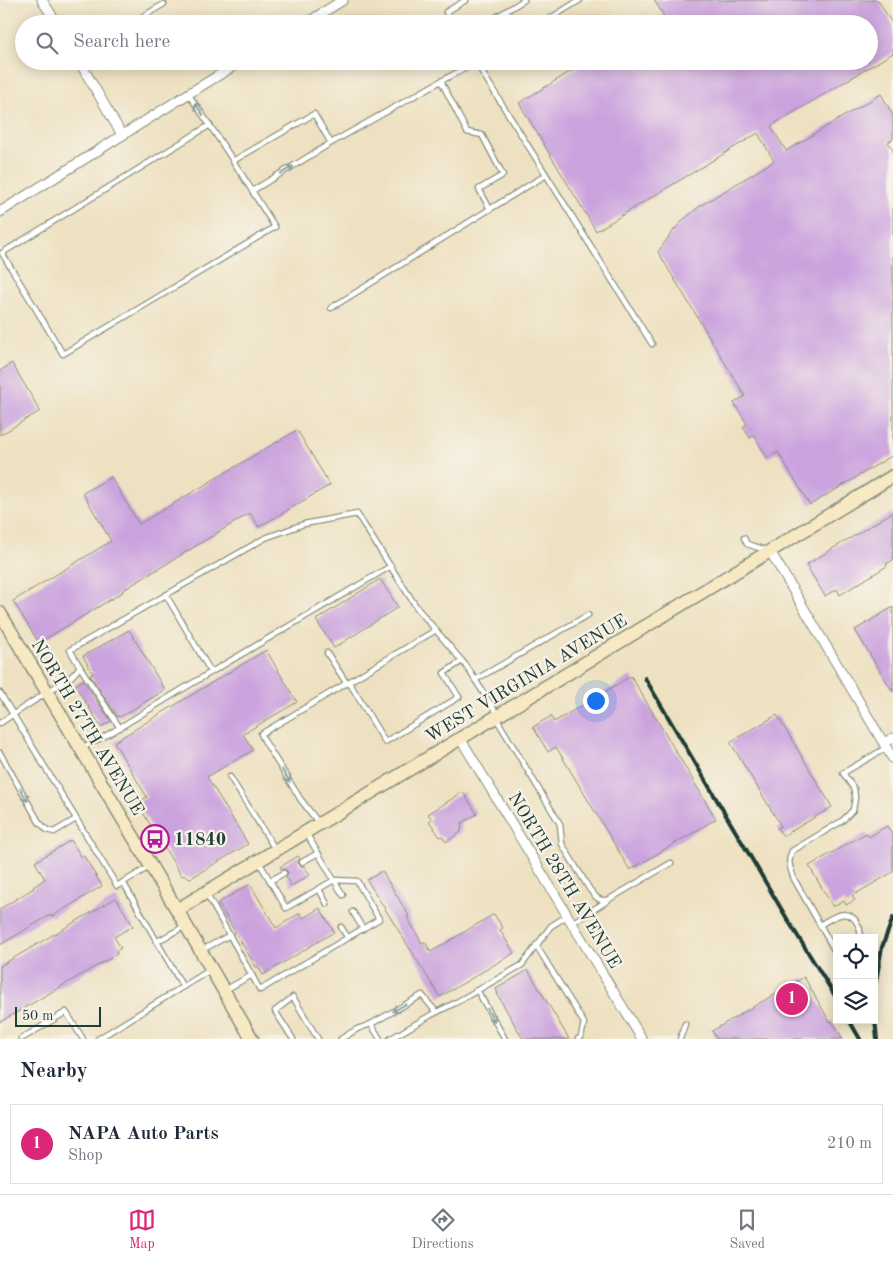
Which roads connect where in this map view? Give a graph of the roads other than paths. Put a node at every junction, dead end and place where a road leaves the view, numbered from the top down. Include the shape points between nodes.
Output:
1 (42, 0) edge
2 (343, 0) edge
3 (466, 0) edge
4 (524, 0) edge
5 (580, 0) edge
6 (459, 2) edge
7 (164, 4) dead end
8 (51, 15) edge
9 (145, 15) edge
10 (319, 15) edge
11 (448, 15) edge
12 (500, 15) edge
13 (556, 15) edge
14 (84, 70) edge
15 (227, 70) edge
16 (463, 70) edge
17 (482, 70) edge
18 (441, 82) junction
19 (188, 94) junction
20 (210, 125) junction
21 (122, 135) junction
22 (331, 144) junction
23 (233, 161) junction
24 (546, 175) junction
25 (252, 191) junction
26 (490, 209) junction
27 (0, 212) edge
28 (1, 251) edge
29 (331, 308) dead end
30 (652, 344) dead end
31 (893, 476) edge
32 (744, 538) dead end
33 (770, 552) junction
34 (391, 566) junction
35 (166, 595) junction
36 (0, 615) edge
37 (588, 615) dead end
38 (436, 630) junction
39 (327, 653) dead end
40 (462, 661) junction
41 (80, 667) junction
42 (211, 672) junction
43 (475, 680) junction
44 (348, 683) junction
45 (0, 693) edge
46 (47, 693) junction
47 (12, 715) junction
48 (496, 716) junction
49 (0, 723) edge
50 (120, 728) junction
51 (460, 738) junction
52 (893, 738) edge
53 (885, 745) junction
54 (80, 749) junction
55 (0, 753) edge
56 (893, 759) edge
57 (230, 777) dead end
58 (76, 819) junction
59 (319, 824) junction
60 (306, 832) junction
61 (275, 850) junction
62 (318, 853) junction
63 (258, 861) junction
64 (302, 862) dead end
65 (671, 863) dead end
66 (150, 866) junction
67 (284, 873) dead end
68 (334, 880) junction
69 (270, 881) junction
70 (124, 882) junction
71 (319, 889) junction
72 (206, 893) junction
73 (343, 895) dead end
74 (608, 900) junction
75 (328, 904) dead end
76 (177, 910) junction
77 (353, 912) dead end
78 (570, 919) junction
79 (820, 925) junction
80 (186, 926) junction
81 (341, 927) dead end
82 (363, 929) junction
83 (861, 934) edge
84 (230, 935) junction
85 (348, 938) junction
86 (158, 941) junction
87 (536, 946) junction
88 (833, 948) edge
89 (201, 951) junction
90 (211, 969) junction
91 (252, 975) junction
92 (183, 987) junction
93 (477, 990) junction
94 (224, 991) junction
95 (436, 1012) junction
96 (371, 1024) junction
97 (685, 1024) dead end
98 (579, 1038) edge
99 (21, 1039) edge
100 (83, 1039) edge
101 (98, 1039) edge
102 (252, 1039) edge
103 (293, 1039) edge
104 (318, 1039) edge
105 (341, 1039) edge
106 (380, 1039) edge
107 (390, 1039) edge
108 (505, 1039) edge
109 (642, 1039) edge
110 (680, 1039) edge

1 - 8 street
2 - 10 street
3 - 6 lane
4 - 12 lane
5 - 13 lane
6 - 11 lane via 446,12
7 - 9 lane
14 - 21 street
15 - 19 street
16 - 18 lane
17 - 24 lane
18 - 22 lane
18 - 26 lane via 467,132 482,135 503,175 479,189
20 -> 19 lane
19 - 21 street
20 - 23 lane
20 - 28 lane
21 - 27 street
22 - 23 lane via 314,114
25 -> 22 lane
23 - 25 lane
24 - 26 lane
24 - 30 lane
25 - 28 lane via 275,227 63,354
26 - 29 lane
31 - 33 street, WEST VIRGINIA AVENUE
32 - 33 lane via 747,544
33 - 48 street, WEST VIRGINIA AVENUE
33 - 53 street
34 - 35 lane via 357,514 304,524 265,538
34 - 38 lane via 417,608
34 - 42 lane
35 - 41 lane via 70,650
35 - 42 lane
36 - 46 street, NORTH 27TH AVENUE
37 - 43 lane
38 - 40 lane
38 - 44 lane
39 - 44 lane
40 - 43 lane
40 - 44 lane via 444,673 458,697 384,742
41 - 46 lane
41 - 50 lane
42 - 50 lane
43 - 48 lane
44 -> 59 lane via 261,734
45 - 47 lane
46 - 47 lane
46 - 54 street, NORTH 27TH AVENUE
47 - 49 lane
47 - 58 lane
48 - 51 street, WEST VIRGINIA AVENUE
48 - 74 lane via 560,824 562,844 585,882 597,898
50 - 54 lane
51 - 59 street, WEST VIRGINIA AVENUE
51 - 78 street, NORTH 28TH AVENUE
52 - 53 street
53 - 56 street
53 - 79 lane via 844,773 854,789 853,810 842,821 792,851 789,858 794,879
54 - 66 street, NORTH 27TH AVENUE
55 -> 58 lane via 39,822 47,830 54,832
57 - 61 lane
58 - 70 lane via 117,886
59 - 60 street, WEST VIRGINIA AVENUE
60 - 61 street, WEST VIRGINIA AVENUE
60 - 62 lane
61 - 63 street, WEST VIRGINIA AVENUE
62 - 64 lane
62 - 68 lane
63 - 69 lane
63 - 72 street, WEST VIRGINIA AVENUE
65 - 74 lane
66 - 70 lane
66 - 76 street, NORTH 27TH AVENUE
67 - 69 lane
68 - 71 lane
68 - 73 lane
68 - 82 lane via 357,881 379,919
69 - 71 lane via 286,908
70 - 86 lane
71 - 75 lane
72 - 76 street, WEST VIRGINIA AVENUE
72 - 84 lane
74 - 78 lane
76 - 80 street, NORTH 27TH AVENUE
77 - 82 lane
78 - 87 lane via 551,926
78 - 109 street, NORTH 28TH AVENUE
79 - 83 lane via 836,915 850,915 859,925
79 - 88 lane
80 - 86 lane
80 - 89 street, NORTH 27TH AVENUE
81 - 85 lane
82 - 85 lane
84 - 89 lane
84 - 91 lane
85 - 91 lane via 260,990
86 - 92 lane
87 - 93 lane via 522,965
87 - 98 lane via 584,1023
89 - 90 street, NORTH 27TH AVENUE
90 - 92 lane
90 - 94 street, NORTH 27TH AVENUE
91 - 94 lane
92 - 101 lane
93 - 95 lane
93 -> 108 lane
94 - 102 street, NORTH 27TH AVENUE
95 -> 96 lane via 422,994
95 - 107 lane
96 - 105 lane
96 - 106 lane
97 - 110 lane
99 - 100 lane via 66,1012
103 - 104 lane via 275,1011 293,997

